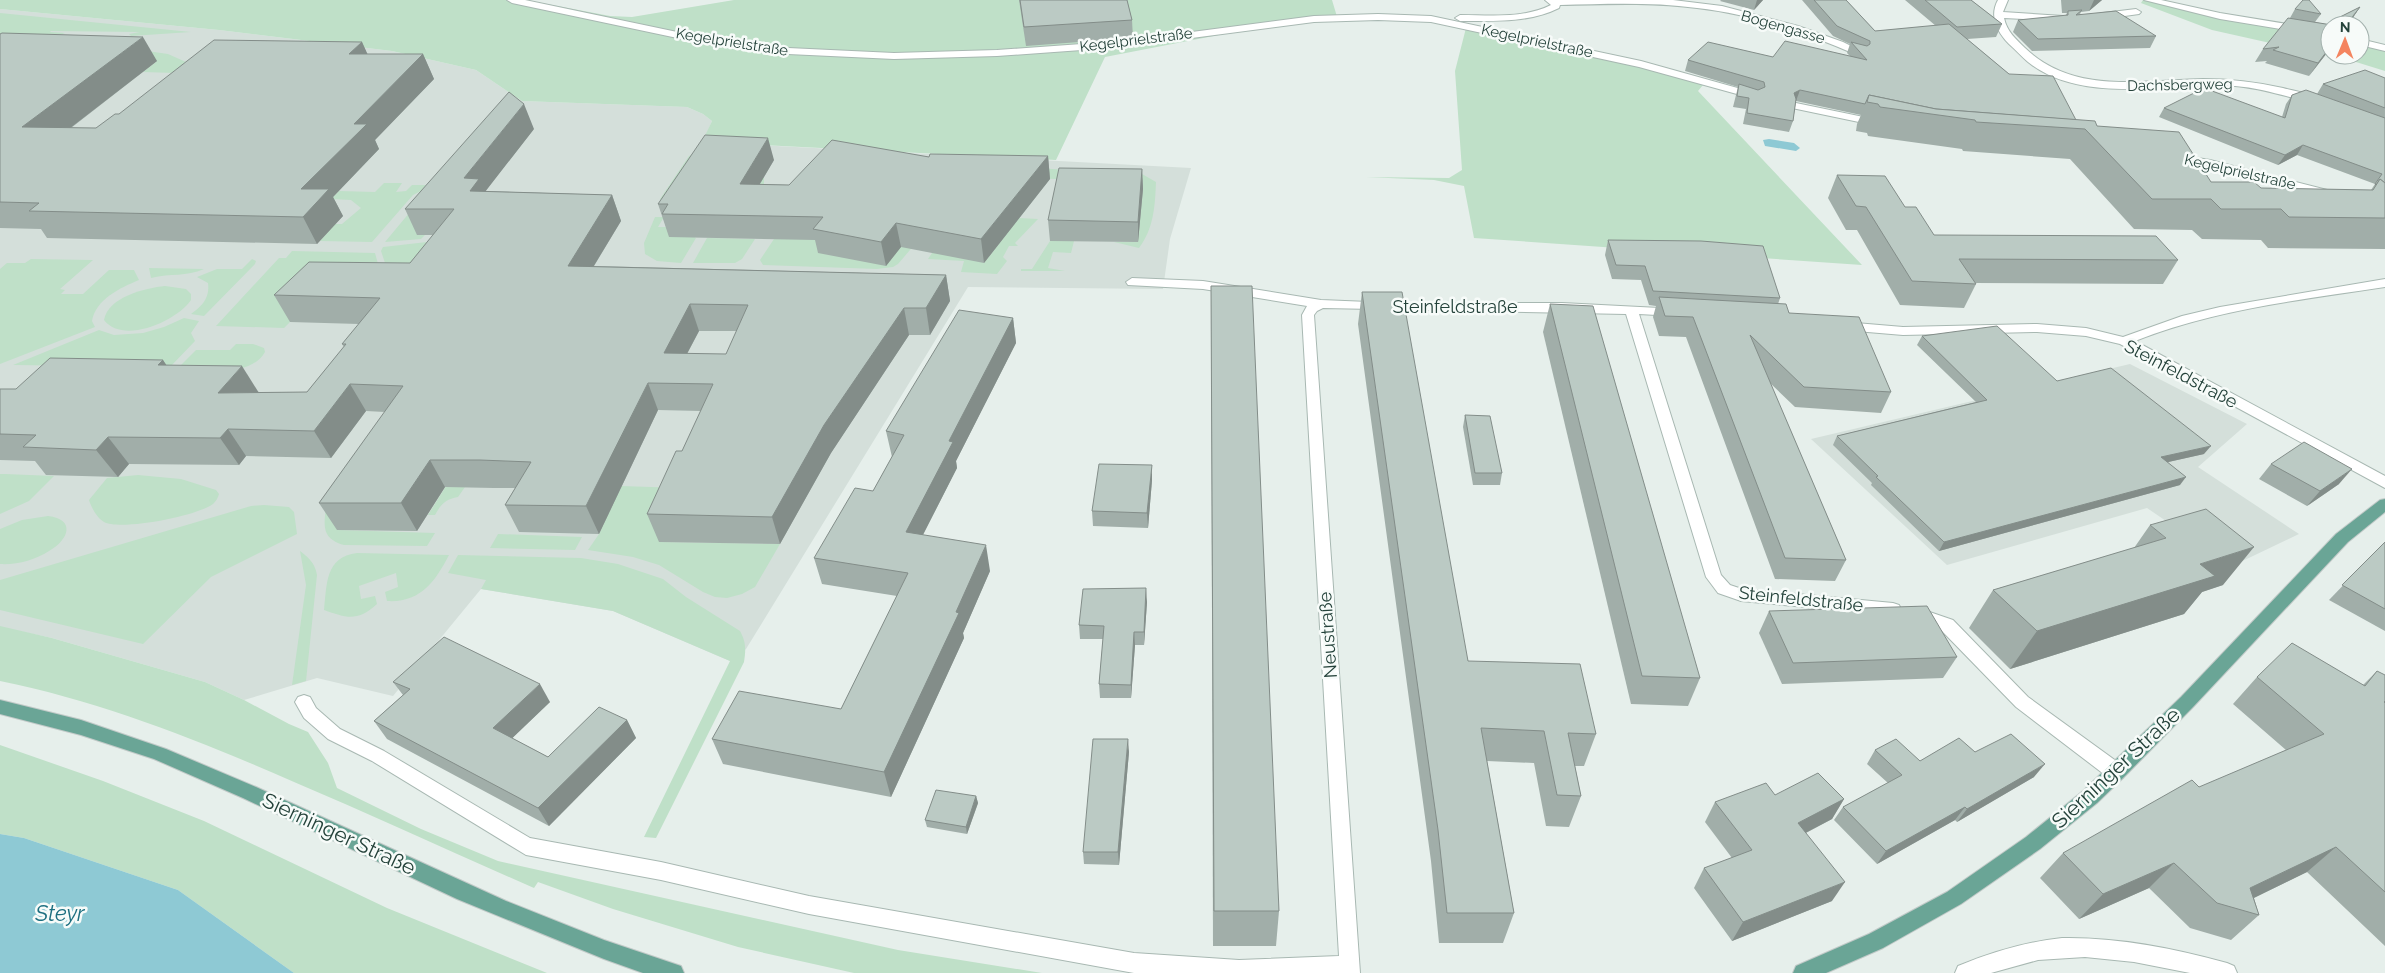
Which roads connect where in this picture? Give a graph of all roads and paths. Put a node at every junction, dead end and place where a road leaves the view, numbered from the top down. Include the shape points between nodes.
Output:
1 (512, 0) edge
2 (2003, 0) edge
3 (2149, 0) edge
4 (1553, 1) edge
5 (2136, 12) dead end
6 (1998, 15) junction
7 (2092, 16) edge
8 (2072, 18) edge
9 (1431, 19) junction
10 (2320, 32) edge
11 (2370, 44) edge
12 (2385, 48) edge
13 (1860, 53) edge
14 (1755, 96) edge
15 (2327, 104) edge
16 (1796, 106) edge
17 (1887, 125) edge
18 (2168, 156) edge
19 (2339, 196) edge
20 (1132, 282) dead end
21 (2385, 283) edge
22 (1322, 304) junction
23 (1631, 310) junction
24 (1689, 313) edge
25 (1834, 325) edge
26 (2124, 341) junction
27 (2385, 483) edge
28 (2385, 504) edge
29 (304, 702) dead end
30 (0, 707) edge
31 (2116, 772) junction
32 (1350, 970) edge
33 (674, 973) edge
34 (1803, 973) edge
35 (1965, 973) edge
36 (2227, 973) edge

1 - 9 street, Kegelprielstraße via 701,40 767,50 894,56 997,53 1115,44 1314,19
2 - 6 street
3 - 10 street
4 - 9 street via 1556,6 1553,8 1526,15
4 - 13 street, Bogengasse via 1698,5 1794,28
5 - 7 street
6 - 8 street
6 - 15 street, Dachsbergweg via 2006,36 2027,58 2049,72 2076,82 2102,86 2234,83 2271,88
9 - 14 street, Kegelprielstraße via 1641,64
11 - 12 street
16 - 17 street
18 - 19 street, Kegelprielstraße via 2210,163
20 - 22 street, Steinfeldstraße via 1203,285
21 - 26 street via 2233,309 2156,327
22 - 23 street, Steinfeldstraße
22 - 32 street, Neustraße via 1312,308 1308,315
23 - 24 street, Steinfeldstraße
23 - 31 street, Steinfeldstraße via 1714,577 1724,589 1741,595 1908,611 1947,625 2022,702
25 - 26 street, Steinfeldstraße via 1921,331 2037,328 2086,332
26 - 27 street, Steinfeldstraße
28 - 31 main road, Sierninger Straße via 2342,538
29 - 32 street via 310,713 334,734 378,756 526,846 661,871 809,905 1134,963 1239,970
30 - 33 main road, Sierninger Straße via 158,754 512,912
31 - 34 main road, Sierninger Straße via 2033,843 1954,898 1876,941
35 - 36 street via 2038,950 2083,947 2139,953

